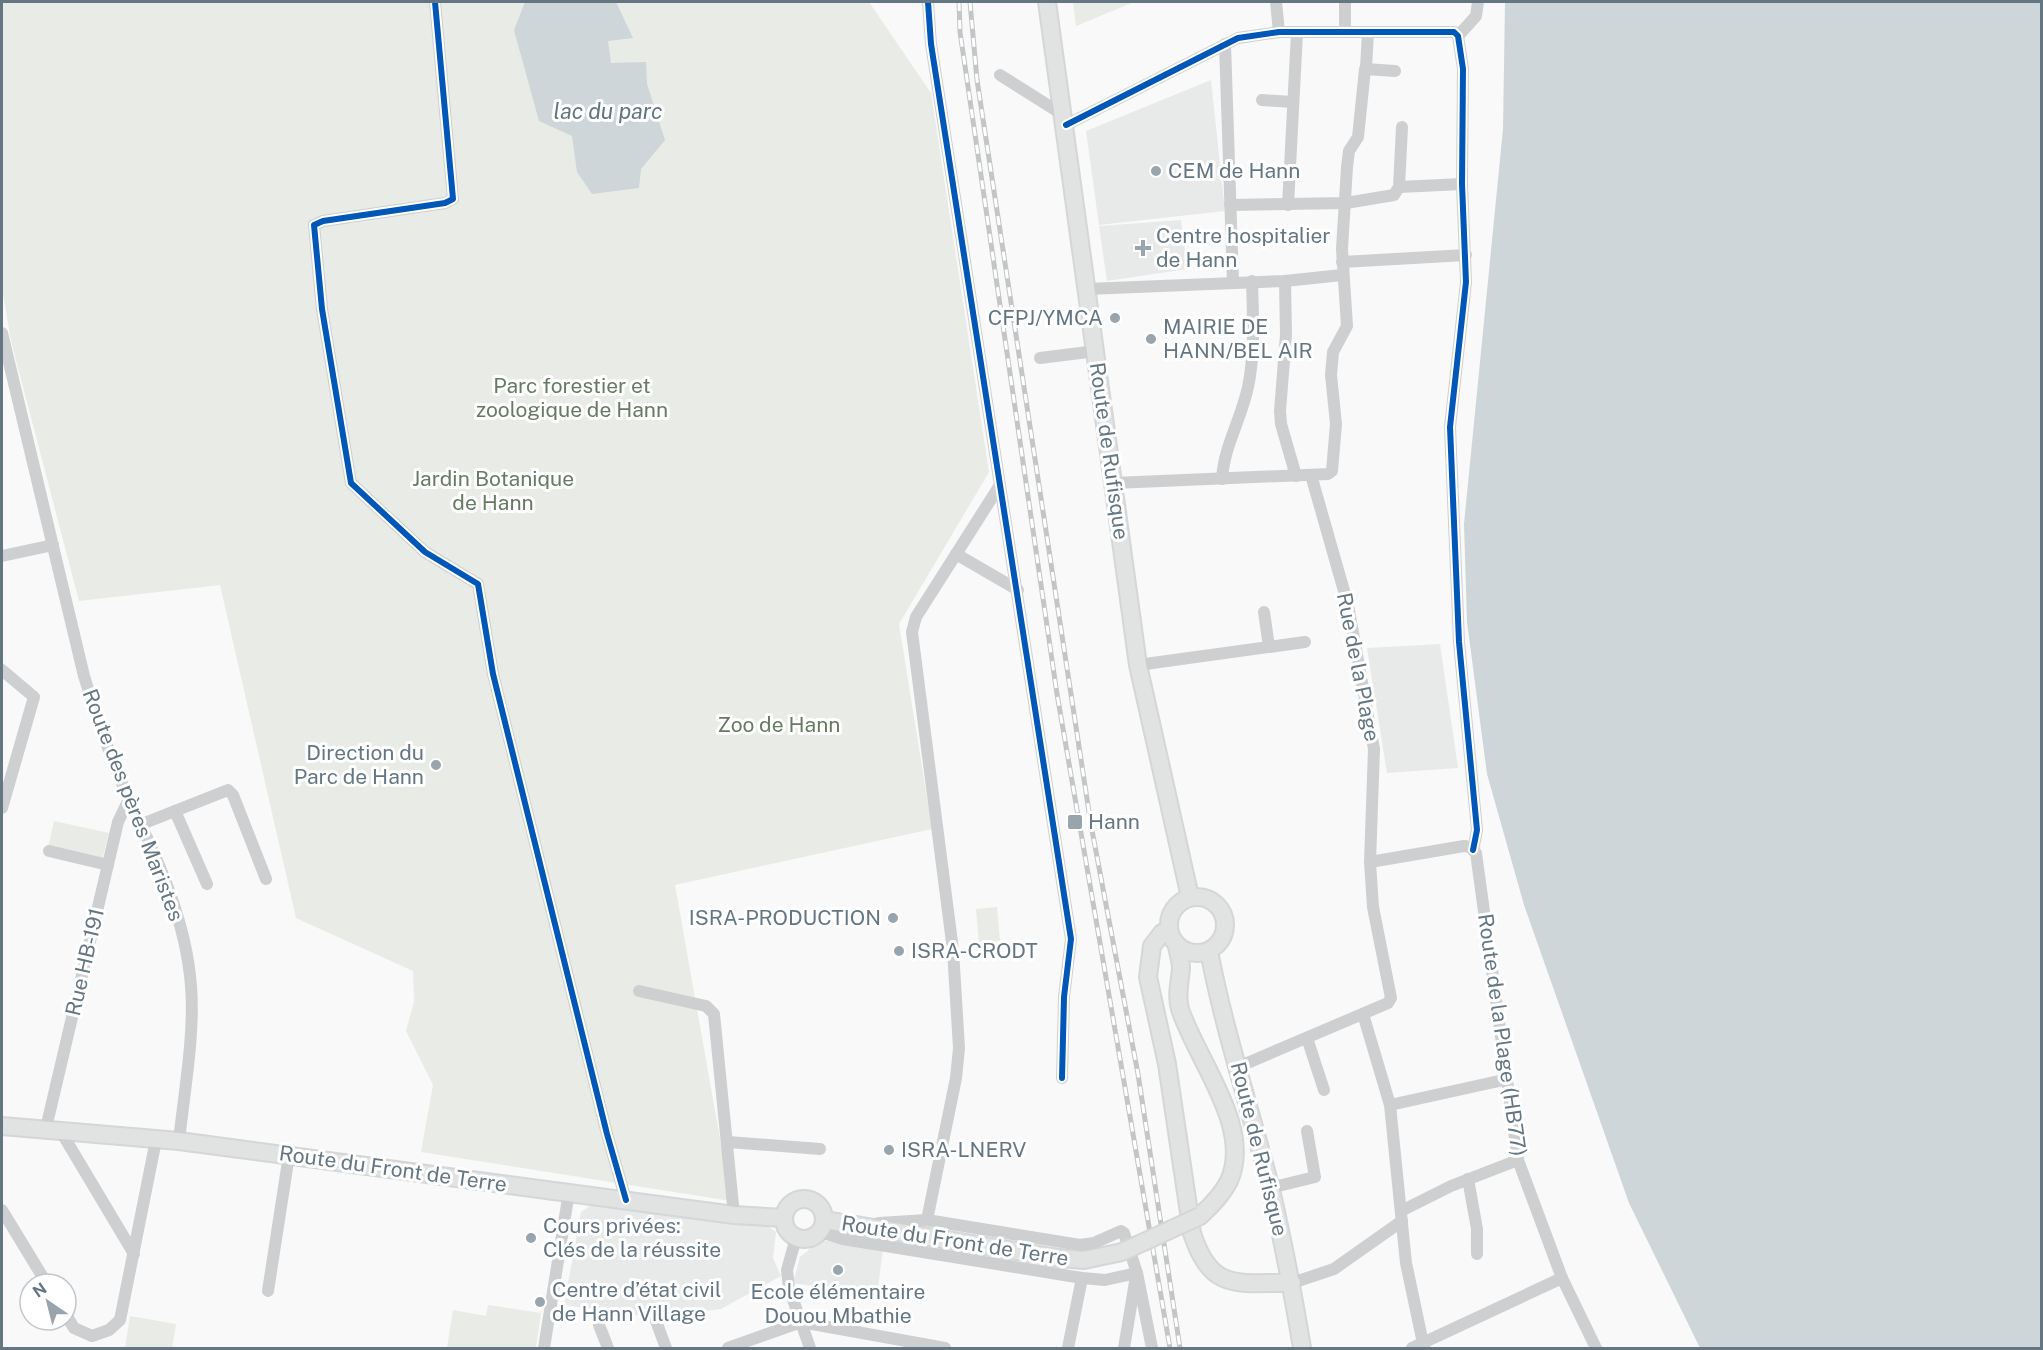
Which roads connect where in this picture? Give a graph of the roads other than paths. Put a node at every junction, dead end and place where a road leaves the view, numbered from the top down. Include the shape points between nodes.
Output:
1 (435, 2) edge
2 (928, 2) edge
3 (1047, 2) edge
4 (1276, 2) edge
5 (1345, 2) edge
6 (1478, 2) edge
7 (1345, 31) junction
8 (1279, 32) junction
9 (1368, 32) junction
10 (1298, 33) junction
11 (1458, 36) junction
12 (1224, 44) junction
13 (1366, 68) junction
14 (1395, 71) dead end
15 (1000, 75) dead end
16 (1262, 99) dead end
17 (1292, 102) junction
18 (1065, 120) junction
19 (1402, 127) dead end
20 (1462, 184) junction
21 (1399, 187) junction
22 (1346, 203) junction
23 (1230, 205) junction
24 (1288, 205) junction
25 (1466, 255) junction
26 (1342, 268) junction
27 (1252, 281) junction
28 (1285, 281) junction
29 (1233, 282) junction
30 (1087, 289) junction
31 (2, 333) edge
32 (1096, 351) junction
33 (1040, 358) dead end
34 (1311, 475) junction
35 (1296, 476) junction
36 (1222, 479) junction
37 (1114, 483) junction
38 (1000, 485) junction
39 (53, 545) junction
40 (956, 554) junction
41 (2, 556) edge
42 (1018, 590) junction
43 (1264, 612) dead end
44 (1305, 642) dead end
45 (1269, 647) junction
46 (1138, 665) junction
47 (2, 670) edge
48 (129, 799) junction
49 (2, 805) edge
50 (176, 811) junction
51 (142, 824) junction
52 (1473, 850) junction
53 (49, 851) dead end
54 (1370, 862) junction
55 (108, 865) junction
56 (266, 879) dead end
57 (207, 884) dead end
58 (1190, 897) junction
59 (1169, 930) junction
60 (1177, 946) junction
61 (1202, 952) junction
62 (1181, 967) junction
63 (639, 991) dead end
64 (1363, 1014) junction
65 (1308, 1038) junction
66 (1238, 1067) junction
67 (1062, 1078) dead end
68 (1508, 1079) junction
69 (1324, 1090) dead end
70 (1390, 1105) junction
71 (2, 1126) edge
72 (53, 1129) junction
73 (1307, 1131) dead end
74 (156, 1140) junction
75 (179, 1141) junction
76 (728, 1142) junction
77 (820, 1149) dead end
78 (289, 1155) junction
79 (1518, 1161) junction
80 (1468, 1179) junction
81 (1270, 1188) junction
82 (569, 1192) junction
83 (626, 1200) junction
84 (2, 1210) edge
85 (735, 1215) junction
86 (1401, 1216) junction
87 (784, 1218) junction
88 (927, 1220) junction
89 (822, 1226) junction
90 (876, 1230) junction
91 (845, 1232) junction
92 (796, 1238) junction
93 (134, 1254) junction
94 (1477, 1254) dead end
95 (40, 1272) edge
96 (1137, 1273) junction
97 (1082, 1278) junction
98 (1562, 1278) junction
99 (1292, 1283) junction
100 (268, 1291) dead end
101 (656, 1321) dead end
102 (801, 1322) junction
103 (599, 1325) dead end
104 (78, 1331) edge
105 (544, 1348) edge
106 (608, 1348) edge
107 (666, 1348) edge
108 (728, 1348) edge
109 (810, 1348) edge
110 (945, 1348) edge
111 (1068, 1348) edge
112 (1125, 1348) edge
113 (1152, 1348) edge
114 (1302, 1348) edge
115 (1420, 1348) edge
116 (1596, 1348) edge

1 - 83 street via 454,195 445,203 314,225 335,403 347,470 355,488 425,552 478,584 494,674
2 - 38 street via 931,44
3 - 18 main road, Route de Rufisque
4 - 8 street
5 - 7 street
6 - 11 street via 1476,16
7 - 9 street
7 - 10 street
8 - 10 street
8 - 12 street
9 - 11 street via 1454,32
9 - 13 street
10 - 17 street
11 - 20 street, Route de la Plage (HB77) via 1463,69
12 - 18 street
12 - 23 street
13 - 14 street
13 - 22 street via 1358,137 1347,156
15 - 18 street
16 - 17 street
17 - 24 street
18 - 30 main road, Route de Rufisque
19 - 21 street
20 - 21 street
20 - 25 street, Route de la Plage (HB77)
21 - 22 street via 1394,195
22 - 24 street
22 - 26 street
23 - 24 street
23 - 29 street
25 - 26 street
25 - 52 street, Route de la Plage (HB77) via 1464,314 1450,427 1459,642 1477,830
26 - 28 street
26 - 34 street via 1347,326 1333,352 1331,375 1335,467 1328,474
27 - 28 street
27 - 29 street
27 - 36 street via 1249,384 1238,425 1224,453
28 - 35 street via 1280,418
29 - 30 street
30 - 32 main road, Route de Rufisque
31 - 39 street, Route des pères Maristes
32 - 33 street
32 - 37 main road, Route de Rufisque
34 - 35 street
34 - 54 street, Rue de la Plage via 1348,605 1374,749
35 - 36 street
36 - 37 street
37 - 46 main road, Route de Rufisque
38 - 40 street
38 - 42 street
39 - 41 street
39 - 48 street, Route des pères Maristes via 84,676
40 - 42 street
40 - 88 street via 916,617 912,633 953,950 959,1048
42 - 67 street via 1071,939 1064,998
43 - 45 street
44 - 45 street
45 - 46 street
46 - 58 main road, Route de Rufisque
47 - 49 street via 34,697
48 - 51 street, Route des pères Maristes
48 - 55 street, Rue HB-191 via 118,822
50 - 51 street
50 - 56 street via 231,792
50 - 57 street
51 - 75 street, Route des pères Maristes via 176,908 191,987
52 - 54 street via 1464,846
52 - 68 street, Route de la Plage (HB77)
53 - 55 street
54 - 64 street, Rue de la Plage via 1373,907 1391,998
55 - 72 street, Rue HB-191
58 - 59 main road via 1171,913
58 - 61 main road via 1208,898 1222,911 1225,929 1217,945
59 - 60 main road
59 - 99 main road via 1152,946 1148,977 1167,1064 1198,1251 1212,1271 1233,1282
60 - 61 main road
60 - 62 main road, Route du Front de Terre
61 - 62 main road
61 - 66 main road, Route de Rufisque
62 - 90 main road, Route du Front de Terre, bridge via 1179,1007 1234,1133 1234,1166 1228,1183 1200,1216 1122,1252 1084,1260
63 - 76 street via 706,1006 714,1014
64 - 65 street
64 - 70 street
65 - 66 street
65 - 69 street
66 - 81 main road, Route de Rufisque
68 - 70 street
68 - 79 street, Route de la Plage (HB77)
70 - 86 street
71 - 72 main road, Route du Front de Terre
72 - 74 main road, Route du Front de Terre
72 - 93 street
73 - 81 street via 1315,1177
74 - 75 main road, Route du Front de Terre
74 - 93 street
75 - 78 main road, Route du Front de Terre
76 - 77 street
76 - 85 street
78 - 82 main road, Route du Front de Terre
78 - 100 street
79 - 80 street
79 - 98 street, Route de la Plage (HB77)
80 - 86 street
80 - 94 street
81 - 99 main road, Route de Rufisque
82 - 83 main road, Route du Front de Terre
82 - 105 street
83 - 85 main road, Route du Front de Terre
84 - 95 street
85 - 87 main road, Route du Front de Terre
86 - 99 street via 1334,1269
86 - 115 street
87 - 89 main road, Route du Front de Terre via 790,1204 806,1198 820,1205
87 - 92 main road via 787,1230
88 - 90 street via 887,1221 879,1223
88 - 96 street via 1080,1245 1121,1231
89 - 91 main road, Route du Front de Terre
89 - 92 main road, Route du Front de Terre via 809,1239
90 - 91 main road, Route du Front de Terre
91 - 97 street
92 - 102 street via 787,1270
93 - 104 street via 126,1300 115,1327 100,1335
96 - 97 street via 1105,1280
96 - 112 street
96 - 113 street
97 - 111 street
98 - 115 street
98 - 116 street, Route de la Plage (HB77)
99 - 114 main road, Route de Rufisque
101 - 107 street
102 - 108 street
102 - 109 street
102 - 110 street
103 - 106 street

